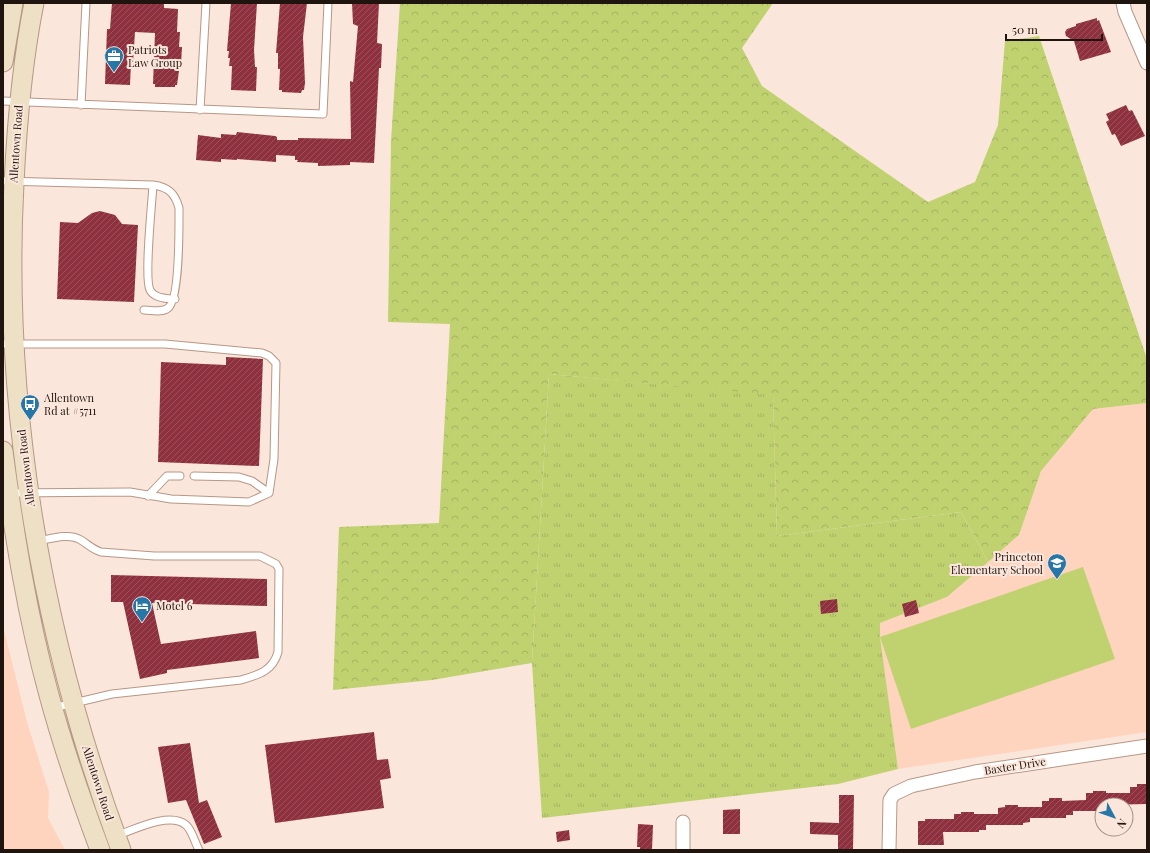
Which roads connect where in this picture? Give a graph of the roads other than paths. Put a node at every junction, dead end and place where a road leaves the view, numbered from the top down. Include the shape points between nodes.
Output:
1 (13, 3) edge
2 (34, 3) edge
3 (86, 3) edge
4 (206, 3) edge
5 (328, 3) edge
6 (1123, 3) edge
7 (3, 62) edge
8 (1147, 63) edge
9 (11, 101) edge
10 (81, 105) junction
11 (200, 110) junction
12 (9, 181) edge
13 (154, 185) junction
14 (175, 299) junction
15 (144, 310) dead end
16 (8, 344) edge
17 (3, 451) edge
18 (180, 476) dead end
19 (194, 476) dead end
20 (8, 493) junction
21 (28, 493) junction
22 (269, 493) junction
23 (148, 496) junction
24 (26, 543) junction
25 (73, 703) junction
26 (52, 708) junction
27 (1147, 746) edge
28 (683, 822) dead end
29 (118, 843) edge
30 (100, 850) edge
31 (199, 850) edge
32 (683, 850) edge
33 (889, 850) edge

1 - 7 main road
2 - 9 main road, Allentown Road via 24,60
3 - 10 lane
4 - 11 lane
5 - 11 lane via 323,114
6 - 8 street
9 - 10 lane
9 - 12 main road, Allentown Road
10 - 11 lane
12 - 13 lane
12 - 16 main road, Allentown Road via 11,255
13 - 14 lane via 169,190 177,199 179,208
13 - 14 lane via 147,275 150,290 156,296
14 - 15 lane via 170,308 164,311
16 - 21 main road, Allentown Road
16 - 22 lane via 165,344 262,353 269,356 276,363 276,387 274,459
17 - 20 main road, Allentown Road
18 - 23 lane via 167,476
19 - 22 lane via 240,477 252,481
20 - 21 lane
20 - 24 main road, Allentown Road
21 - 23 lane via 130,492
21 - 24 main road, Allentown Road
22 - 23 lane via 249,502
24 - 25 main road, Allentown Road via 52,620
24 - 25 lane via 72,536 93,550 101,552 154,556 260,556 276,564 279,569 278,652 276,660 268,670 241,680 112,694
24 - 26 main road, Allentown Road via 40,661
25 - 26 lane
25 - 29 main road, Allentown Road via 92,770
26 - 30 main road, Allentown Road
27 - 33 street, Baxter Drive via 974,772 911,786 894,794 890,800
28 - 32 street
29 - 31 lane via 162,820 178,821 186,825

